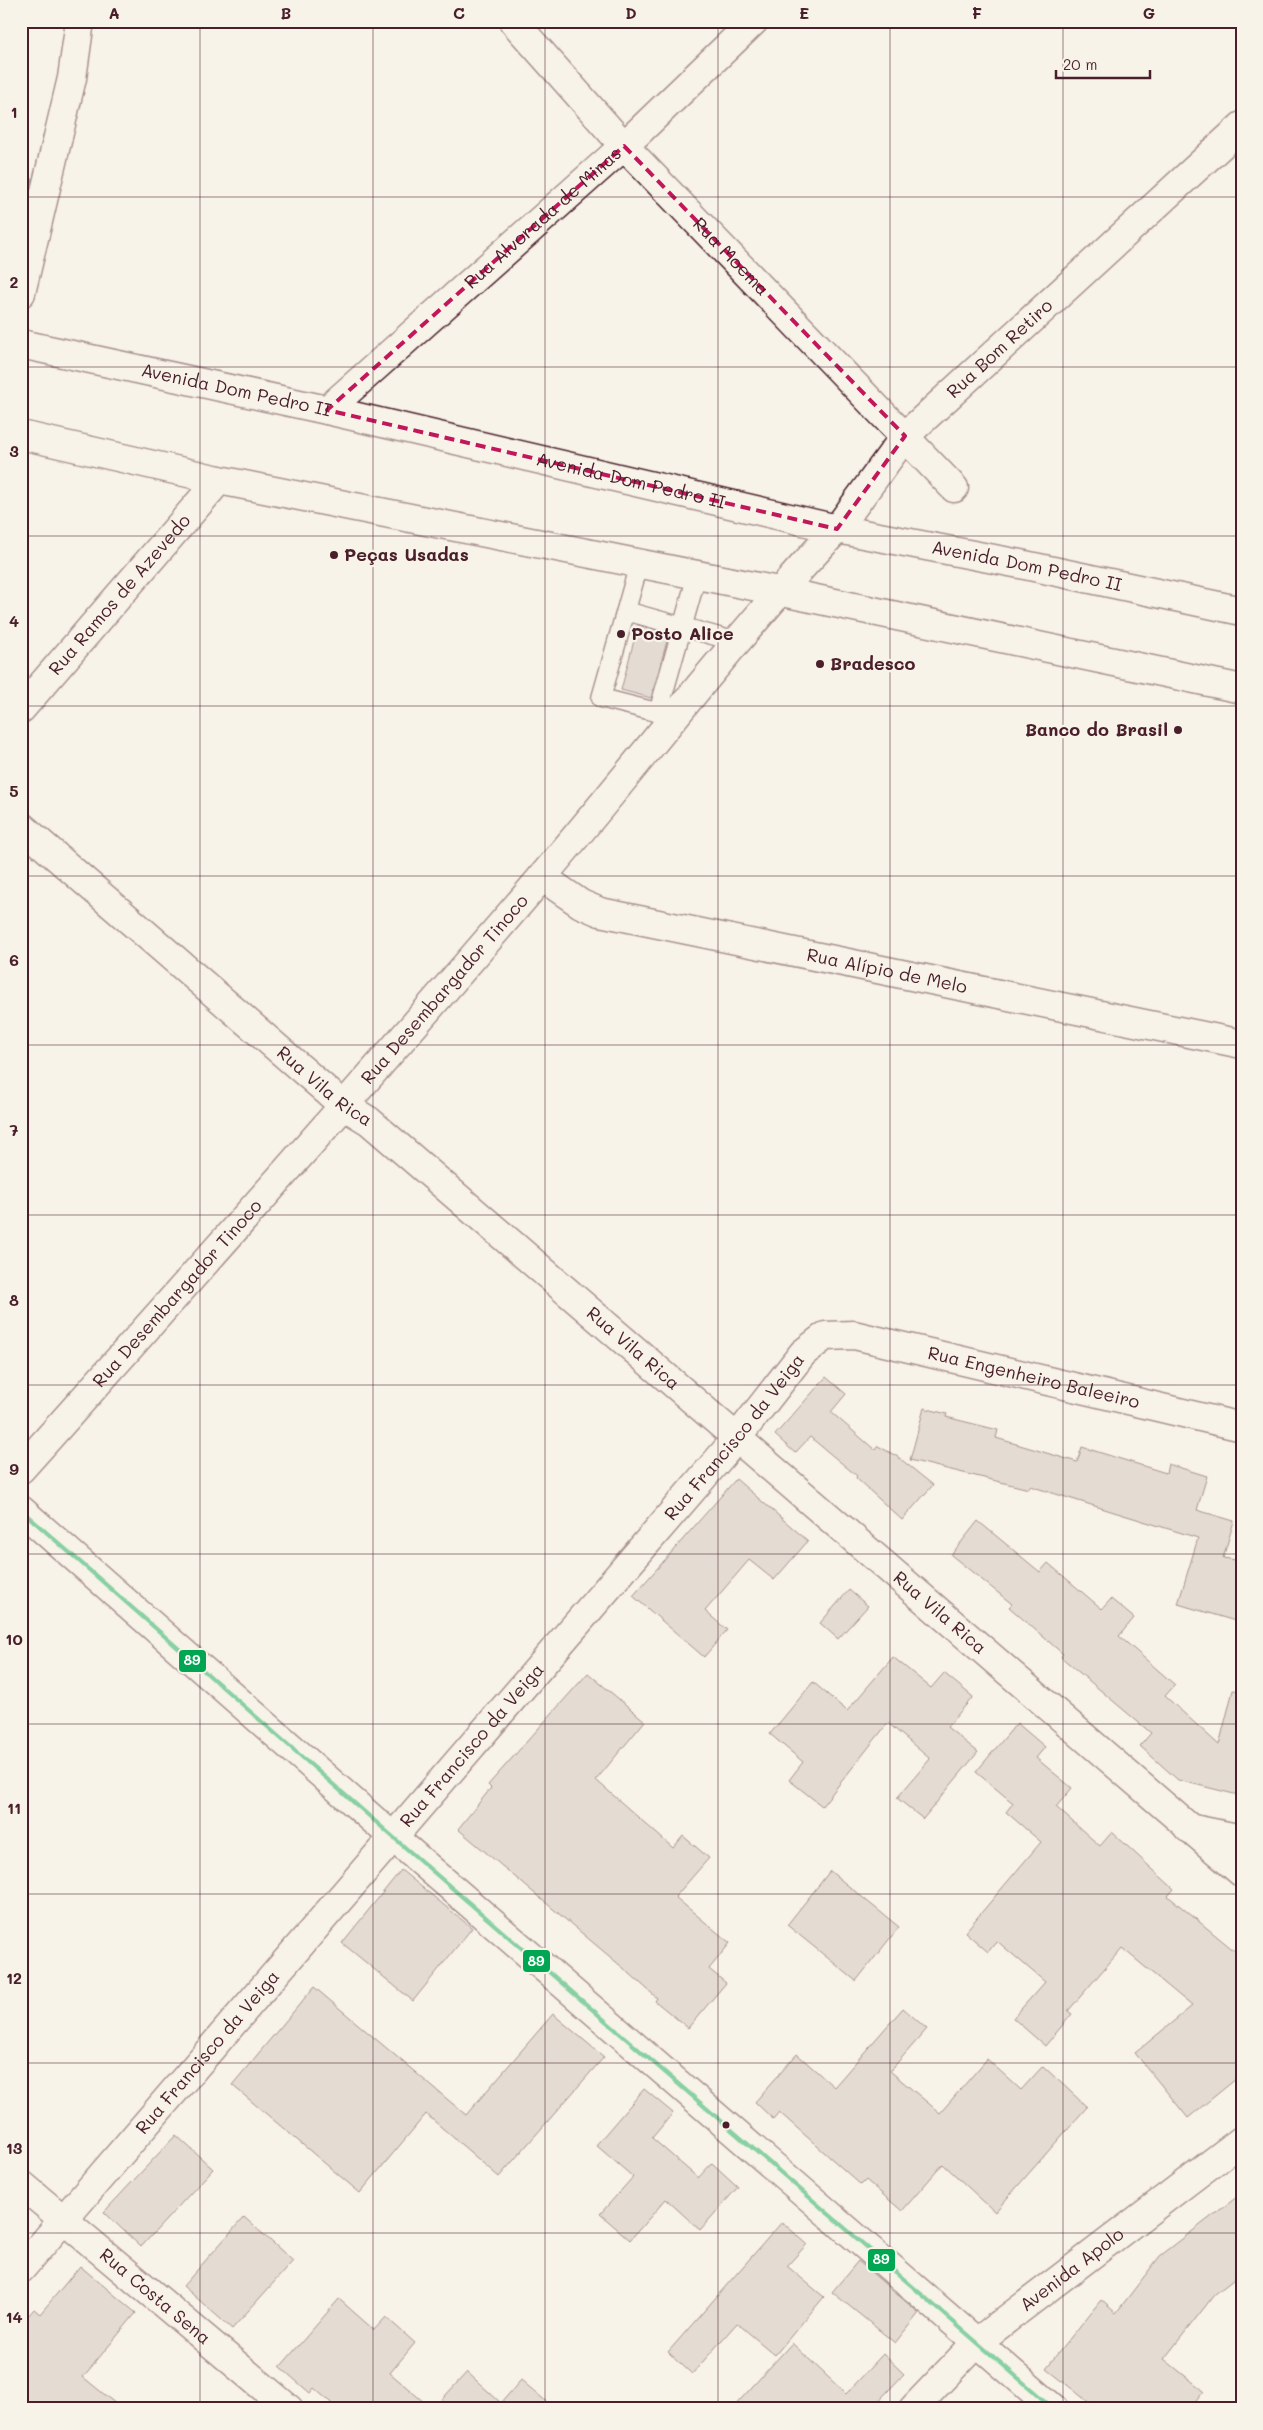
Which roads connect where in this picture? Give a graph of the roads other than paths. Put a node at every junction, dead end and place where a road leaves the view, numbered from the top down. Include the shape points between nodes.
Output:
1 (80, 21) edge
2 (513, 21) edge
3 (754, 21) edge
4 (1242, 126) edge
5 (624, 146) junction
6 (21, 292) edge
7 (21, 344) edge
8 (327, 410) junction
9 (21, 435) edge
10 (905, 436) junction
11 (219, 480) junction
12 (954, 488) dead end
13 (837, 530) junction
14 (639, 564) junction
15 (697, 575) junction
16 (778, 591) junction
17 (626, 611) junction
18 (1242, 611) edge
19 (682, 627) junction
20 (737, 642) junction
21 (1242, 689) edge
22 (21, 709) edge
23 (667, 715) junction
24 (21, 826) edge
25 (542, 877) junction
26 (1242, 1044) edge
27 (343, 1105) junction
28 (825, 1336) joint
29 (1242, 1427) edge
30 (736, 1439) junction
31 (21, 1469) edge
32 (21, 1510) edge
33 (1188, 1828) junction
34 (393, 1837) junction
35 (1242, 1839) edge
36 (1242, 1874) edge
37 (1242, 2140) edge
38 (21, 2184) edge
39 (63, 2220) junction
40 (21, 2269) edge
41 (977, 2342) junction
42 (289, 2409) edge
43 (913, 2409) edge
44 (1054, 2409) edge

1 - 6 street via 72,78
2 - 5 street, Rua Moema
3 - 5 street, Rua Alvorada de Minas
4 - 10 street, Rua Bom Retiro
5 - 8 street, Rua Alvorada de Minas
5 - 10 street, Rua Moema
7 - 8 street, Avenida Dom Pedro II
8 - 13 street, Avenida Dom Pedro II
9 - 11 street
10 - 12 street, Rua Moema
10 - 13 street, Rua Bom Retiro
11 - 14 street
11 - 22 street, Rua Ramos de Azevedo
13 - 16 street, Rua Bom Retiro
13 - 18 street, Avenida Dom Pedro II via 1020,564
14 - 15 street
14 - 17 lane
15 - 16 street
15 - 19 lane
16 - 20 street, Rua Desembargador Tinoco
16 - 21 street
17 - 19 lane
17 - 23 lane via 601,698
19 - 20 lane
19 - 23 lane
20 - 23 street, Rua Desembargador Tinoco
23 - 25 street, Rua Desembargador Tinoco
24 - 27 street, Rua Vila Rica
25 - 26 street, Rua Alípio de Melo via 575,901 600,912
25 - 27 street, Rua Desembargador Tinoco
27 - 30 street, Rua Vila Rica via 369,1121
27 - 31 street, Rua Desembargador Tinoco
28 - 29 street, Rua Engenheiro Baleeiro via 854,1336
28 - 30 street, Rua Francisco da Veiga via 803,1353
30 - 33 street, Rua Vila Rica
30 - 34 street, Rua Francisco da Veiga
32 - 34 street
33 - 35 street
33 - 36 street, Rua Vila Rica
34 - 39 street, Rua Francisco da Veiga
34 - 41 street
37 - 41 street, Avenida Apolo
38 - 39 street, Rua Costa Sena
39 - 40 street, Rua Francisco da Veiga
39 - 42 street, Rua Costa Sena
41 - 43 street, Avenida Apolo
41 - 44 street

